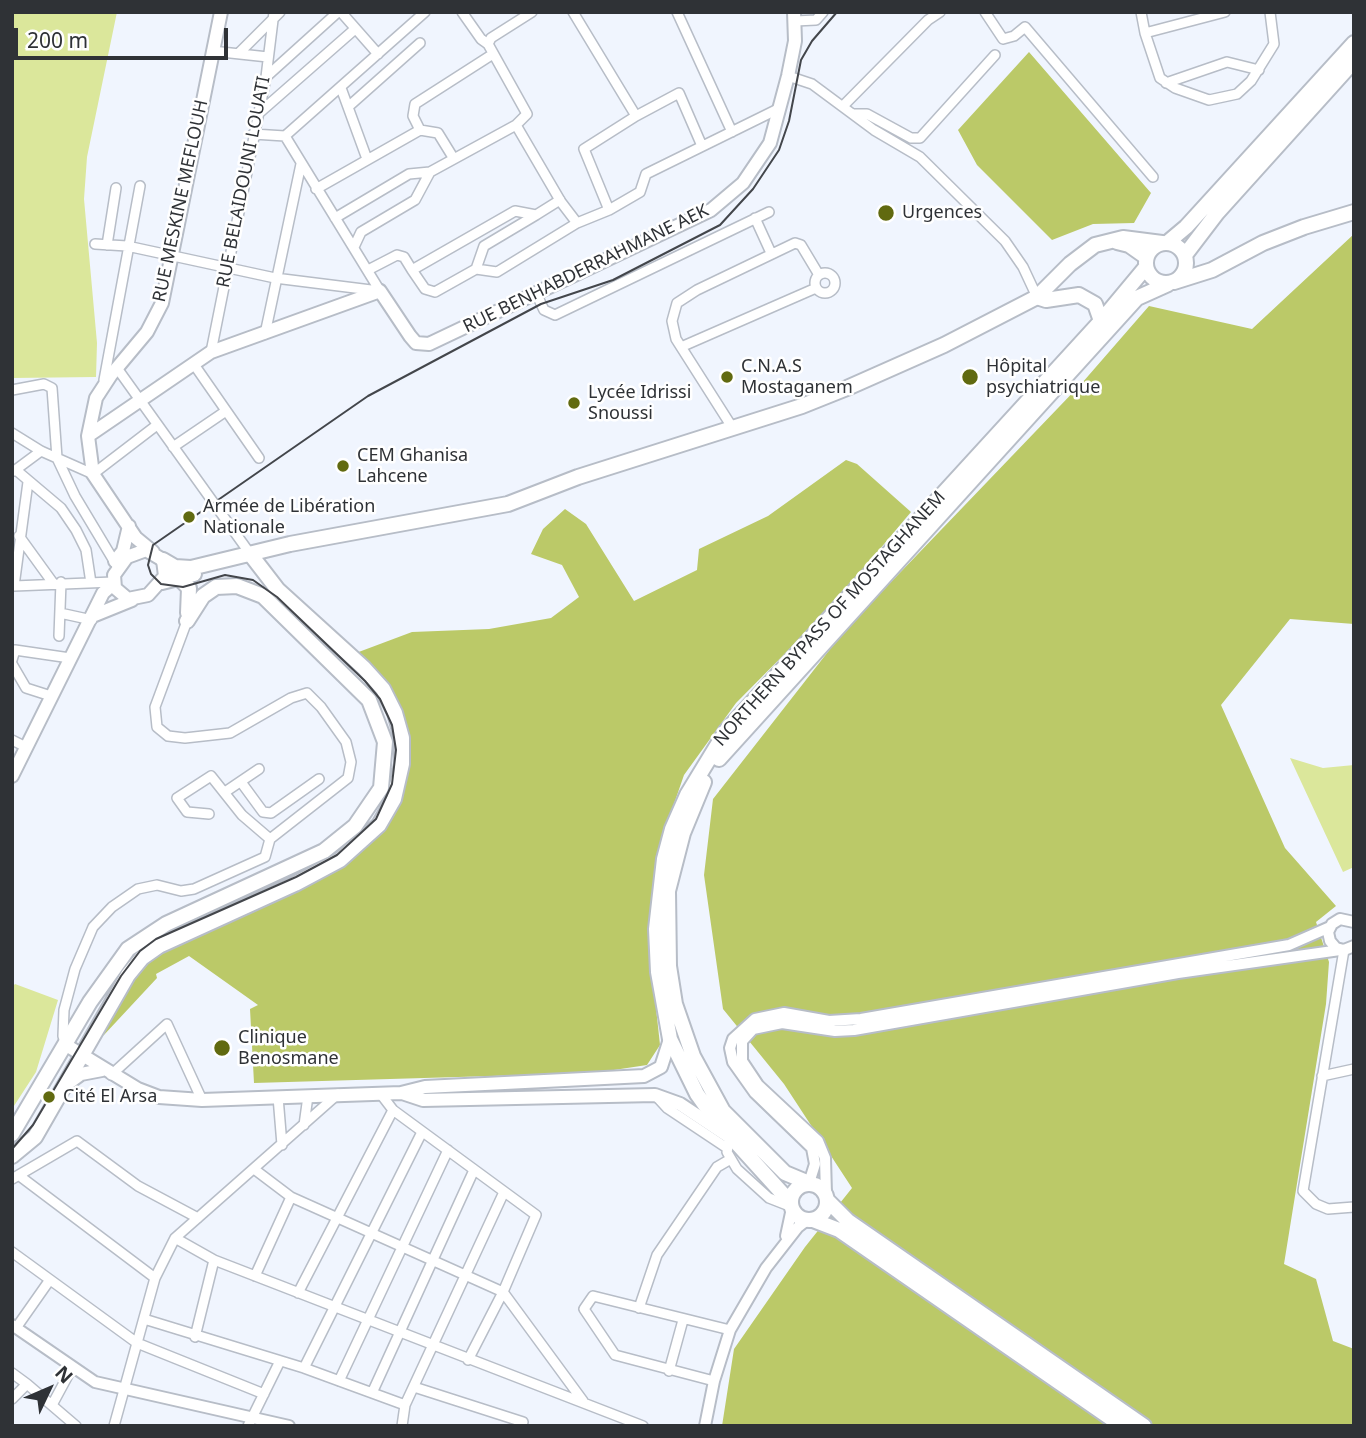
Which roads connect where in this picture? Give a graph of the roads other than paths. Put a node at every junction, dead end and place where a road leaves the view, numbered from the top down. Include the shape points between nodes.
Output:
1 (221, 12) edge
2 (339, 12) edge
3 (425, 12) edge
4 (462, 12) edge
5 (573, 12) edge
6 (677, 12) edge
7 (823, 12) edge
8 (940, 12) edge
9 (985, 12) edge
10 (1141, 12) edge
11 (1225, 12) edge
12 (1270, 12) edge
13 (276, 14) edge
14 (527, 14) edge
15 (792, 15) edge
16 (930, 16) edge
17 (355, 29) junction
18 (1144, 33) junction
19 (420, 43) dead end
20 (1354, 43) edge
21 (488, 44) junction
22 (212, 51) junction
23 (239, 53) junction
24 (378, 54) junction
25 (493, 54) junction
26 (995, 55) dead end
27 (268, 57) junction
28 (1354, 61) edge
29 (1259, 70) junction
30 (789, 72) junction
31 (266, 78) junction
32 (1166, 83) junction
33 (341, 88) junction
34 (844, 105) junction
35 (348, 107) junction
36 (780, 108) junction
37 (258, 114) junction
38 (854, 114) junction
39 (636, 116) junction
40 (758, 120) junction
41 (516, 125) junction
42 (775, 129) junction
43 (421, 130) junction
44 (732, 132) junction
45 (253, 134) junction
46 (285, 136) junction
47 (702, 146) junction
48 (368, 159) junction
49 (454, 159) junction
50 (301, 164) junction
51 (430, 172) junction
52 (410, 174) junction
53 (1153, 177) dead end
54 (141, 186) dead end
55 (116, 188) dead end
56 (316, 189) junction
57 (421, 190) junction
58 (560, 200) junction
59 (609, 209) junction
60 (769, 212) dead end
61 (1354, 212) edge
62 (536, 215) junction
63 (335, 218) junction
64 (755, 218) junction
65 (577, 223) junction
66 (1109, 240) junction
67 (1164, 243) junction
68 (95, 244) dead end
69 (107, 245) junction
70 (127, 246) junction
71 (354, 247) junction
72 (771, 253) junction
73 (173, 255) junction
74 (1185, 257) junction
75 (1146, 262) junction
76 (1222, 266) junction
77 (226, 268) junction
78 (476, 269) junction
79 (368, 270) junction
80 (412, 270) junction
81 (819, 275) junction
82 (275, 278) junction
83 (1171, 283) junction
84 (816, 288) junction
85 (380, 291) junction
86 (536, 293) junction
87 (1037, 297) junction
88 (1101, 321) junction
89 (265, 334) junction
90 (681, 347) junction
91 (211, 352) junction
92 (193, 363) junction
93 (117, 368) junction
94 (104, 384) junction
95 (12, 390) edge
96 (139, 400) junction
97 (226, 411) junction
98 (157, 425) junction
99 (733, 427) junction
100 (12, 433) edge
101 (88, 436) junction
102 (173, 447) junction
103 (41, 451) junction
104 (57, 458) junction
105 (258, 458) dead end
106 (14, 471) edge
107 (93, 474) junction
108 (28, 482) junction
109 (75, 496) junction
110 (61, 508) junction
111 (129, 526) junction
112 (19, 536) junction
113 (290, 544) junction
114 (251, 555) junction
115 (158, 556) junction
116 (127, 557) junction
117 (116, 565) junction
118 (14, 572) edge
119 (267, 577) junction
120 (171, 579) junction
121 (113, 582) junction
122 (57, 583) junction
123 (91, 583) junction
124 (13, 586) edge
125 (216, 587) junction
126 (132, 600) junction
127 (60, 613) junction
128 (93, 618) junction
129 (187, 621) junction
130 (59, 636) dead end
131 (70, 658) junction
132 (12, 662) edge
133 (51, 696) junction
134 (12, 740) edge
135 (26, 747) junction
136 (259, 769) dead end
137 (12, 776) edge
138 (319, 779) dead end
139 (242, 782) junction
140 (225, 792) junction
141 (209, 814) dead end
142 (270, 839) junction
143 (1352, 920) edge
144 (1330, 928) junction
145 (1348, 950) edge
146 (95, 1033) junction
147 (670, 1039) junction
148 (66, 1045) junction
149 (81, 1057) junction
150 (1354, 1069) edge
151 (106, 1072) junction
152 (644, 1076) junction
153 (1322, 1076) junction
154 (66, 1085) junction
155 (340, 1093) junction
156 (380, 1093) junction
157 (401, 1093) junction
158 (655, 1095) junction
159 (308, 1096) junction
160 (278, 1097) junction
161 (202, 1100) junction
162 (393, 1110) junction
163 (304, 1125) junction
164 (422, 1132) junction
165 (12, 1134) edge
166 (729, 1141) junction
167 (282, 1145) junction
168 (448, 1150) junction
169 (12, 1156) edge
170 (729, 1160) junction
171 (254, 1169) junction
172 (474, 1170) junction
173 (17, 1178) edge
174 (808, 1184) junction
175 (504, 1192) junction
176 (291, 1197) junction
177 (827, 1197) junction
178 (791, 1206) junction
179 (1354, 1207) edge
180 (198, 1217) junction
181 (335, 1217) junction
182 (810, 1220) junction
183 (372, 1233) junction
184 (174, 1238) junction
185 (784, 1244) junction
186 (403, 1247) junction
187 (12, 1252) edge
188 (214, 1260) junction
189 (432, 1260) junction
190 (466, 1275) junction
191 (255, 1276) junction
192 (155, 1278) junction
193 (49, 1281) junction
194 (503, 1292) junction
195 (298, 1293) junction
196 (335, 1308) junction
197 (639, 1308) junction
198 (144, 1319) junction
199 (683, 1320) junction
200 (369, 1322) junction
201 (14, 1327) edge
202 (730, 1330) junction
203 (401, 1334) junction
204 (195, 1337) junction
205 (137, 1343) junction
206 (433, 1347) junction
207 (468, 1360) junction
208 (280, 1361) junction
209 (72, 1368) junction
210 (304, 1368) junction
211 (669, 1371) junction
212 (12, 1373) edge
213 (339, 1381) junction
214 (713, 1381) junction
215 (27, 1384) junction
216 (414, 1387) junction
217 (125, 1390) junction
218 (372, 1393) junction
219 (264, 1394) junction
220 (12, 1399) edge
221 (584, 1403) junction
222 (52, 1405) junction
223 (405, 1405) junction
224 (250, 1422) edge
225 (523, 1422) dead end
226 (76, 1426) edge
227 (114, 1426) edge
228 (289, 1426) edge
229 (402, 1426) edge
230 (643, 1426) edge
231 (705, 1426) edge
232 (1122, 1426) edge
233 (1144, 1426) edge

1 - 22 main road, RUE MESKINE MEFLOUH
2 - 17 street
2 - 31 street
3 - 24 street
4 - 21 street
5 - 39 street
6 - 44 street
7 - 15 street via 816,20
8 - 16 street
9 - 53 street via 1003,39 1025,27
10 - 18 street
11 - 18 street
12 - 29 street via 1274,44
13 - 23 street
13 - 27 street, RUE BELAIDOUNI LOUATI
14 - 21 street
15 - 30 main road, RUE BENHABDERRAHMANE AEK
16 - 34 street
17 - 24 street
17 - 37 street
18 - 32 street via 1156,72
19 - 35 street
20 - 67 main road via 1194,218
21 - 25 street
22 - 23 street
22 - 73 main road, RUE MESKINE MEFLOUH
23 - 27 street
24 - 33 street
25 - 41 street via 527,110
25 - 43 street via 415,104 413,117
26 - 38 street via 920,138 911,138 867,114
27 - 31 street, RUE BELAIDOUNI LOUATI
28 - 74 main road via 1217,213
29 - 32 street via 1227,62
29 - 32 street via 1245,88 1220,99 1196,96
30 - 34 street
30 - 36 main road, RUE BENHABDERRAHMANE AEK
31 - 37 street, RUE BELAIDOUNI LOUATI
33 - 35 street
33 - 46 street
34 - 38 street
35 - 48 street
36 - 40 street
36 - 42 main road, RUE BENHABDERRAHMANE AEK
37 - 45 street, RUE BELAIDOUNI LOUATI
38 - 87 street via 920,157 973,208 1005,241
39 - 47 street via 679,93
39 - 59 street via 584,149
40 - 42 street
40 - 44 street
41 - 49 street
41 - 58 street
42 - 86 main road, RUE BENHABDERRAHMANE AEK via 743,183 711,210
43 - 48 street
43 - 49 street via 438,133
44 - 47 street
45 - 46 street
45 - 77 street, RUE BELAIDOUNI LOUATI
46 - 50 street
47 - 59 street via 646,174 640,192
48 - 56 street
49 - 51 street
50 - 56 street
50 - 82 street
51 - 52 street
51 - 57 street
52 - 57 street
52 - 63 street
54 - 70 street
55 - 69 street
56 - 63 street
57 - 71 street via 415,200 361,232
58 - 62 street
58 - 65 street
59 - 65 street
60 - 64 street
61 - 76 main road, NORTHERN BYPASS OF MOSTAGHANEM via 1263,243
62 - 78 street via 484,246
62 - 80 street via 515,211
63 - 71 street
64 - 72 street
64 - 86 street via 555,315 544,310
65 - 78 street via 497,272
66 - 67 main road via 1138,238
66 - 75 main road via 1129,245
66 - 87 main road via 1083,252
67 - 74 main road via 1178,247
67 - 75 main road via 1152,248
68 - 69 street
69 - 70 street
70 - 73 street
70 - 94 street
71 - 79 street
72 - 81 street via 798,243
72 - 90 street via 677,303 672,321
73 - 77 street
73 - 93 main road, RUE MESKINE MEFLOUH via 157,315
74 - 76 main road via 1202,267
74 - 83 main road via 1184,272
75 - 83 main road via 1156,281
75 - 88 main road, NORTHERN BYPASS OF MOSTAGHANEM
76 - 83 main road, NORTHERN BYPASS OF MOSTAGHANEM
77 - 82 street
77 - 91 street, RUE BELAIDOUNI LOUATI
78 - 80 street via 435,292 425,289
79 - 80 street via 397,255 404,257
79 - 85 street
81 - 84 street
81 - 84 street via 831,275 835,287 824,294
82 - 85 street
82 - 89 street
83 - 174 main road, NORTHERN BYPASS OF MOSTAGHANEM via 1137,298 728,746 694,802 668,891 669,966 682,1028 723,1111 785,1174
84 - 90 street
85 - 86 main road, RUE BENHABDERRAHMANE AEK via 422,345
85 - 89 main road
87 - 88 main road via 1079,295 1095,304
87 - 99 main road via 847,388
88 - 147 main road, NORTHERN BYPASS OF MOSTAGHANEM via 726,731 704,765 672,829 659,894 658,972
89 - 91 main road
90 - 99 street
91 - 92 main road
92 - 96 main road
92 - 97 street
93 - 94 main road, RUE MESKINE MEFLOUH
93 - 96 street
94 - 101 main road, RUE MESKINE MEFLOUH via 96,398
95 - 104 street via 44,384 52,388
96 - 98 street
96 - 101 main road
97 - 102 street
97 - 105 street
98 - 102 street
98 - 107 street
99 - 113 main road via 508,504
100 - 103 street
101 - 107 main road, RUE MESKINE MEFLOUH
102 - 114 street
103 - 104 street
103 - 106 street
104 - 107 street
104 - 109 street
106 - 108 street
107 - 111 main road, RUE MESKINE MEFLOUH
108 - 110 street
108 - 112 street
109 - 110 street
109 - 117 street
110 - 123 street via 82,539
111 - 115 main road, RUE MESKINE MEFLOUH
111 - 116 main road via 133,543
111 - 117 main road
112 - 118 street
112 - 122 street
113 - 114 main road
113 - 119 main road via 271,561
114 - 115 main road via 186,569
114 - 119 main road
114 - 120 main road via 240,562
115 - 116 main road via 139,551
115 - 120 main road
116 - 117 main road
117 - 121 main road
118 - 124 street
119 - 146 main road via 383,690 401,738 398,787 379,825 340,860 150,951 128,975
120 - 125 main road
120 - 126 main road
120 - 129 main road via 184,583 190,593
121 - 123 street
121 - 126 main road via 120,594
121 - 128 main road
122 - 123 street
122 - 124 street
122 - 127 street
125 - 129 main road via 203,596
125 - 148 main road via 237,586 262,596 361,690 376,710 384,734 380,788 355,826 324,851 136,942 110,970
126 - 128 main road
127 - 128 street
127 - 130 street
128 - 131 main road
129 - 142 street via 155,707 157,727 168,736 230,733 291,698 307,694 346,742 351,762 348,778
131 - 132 street via 15,650
131 - 133 main road
132 - 133 street via 26,688
133 - 135 main road
134 - 135 street
135 - 137 main road
136 - 139 street
138 - 139 street via 271,813 263,812
139 - 140 street
140 - 141 street via 211,776 177,798 187,812
140 - 142 street via 242,815
142 - 148 street via 265,857 194,889 157,885 138,889 112,906 93,927 75,969 65,1010
143 - 144 street via 1336,921
144 - 145 street via 1330,941
144 - 174 street via 1289,944 860,1019 829,1021 784,1013 755,1019 733,1039 733,1062 755,1093 812,1148 815,1164
145 - 153 street
145 - 177 street via 1127,982 855,1030 782,1023 753,1029 741,1041 742,1061 758,1085 818,1141 825,1158
146 - 149 main road
146 - 151 main road via 95,1054
147 - 152 main road via 665,1062
147 - 166 main road, NORTHERN BYPASS OF MOSTAGHANEM via 697,1094
148 - 149 main road
148 - 165 main road
149 - 151 main road
149 - 154 main road
150 - 153 street
151 - 154 main road via 81,1074
151 - 161 main road via 159,1097
151 - 161 street via 167,1024
152 - 157 main road via 425,1087
152 - 158 main road
153 - 179 street via 1303,1191 1315,1204 1328,1209
154 - 169 main road via 35,1137
155 - 156 main road
155 - 159 main road
155 - 163 street
156 - 157 main road
156 - 162 street
157 - 158 main road via 423,1100
158 - 166 main road via 680,1104
159 - 160 main road
159 - 163 street
160 - 161 main road
160 - 167 street
162 - 164 street
162 - 181 street
163 - 167 street
164 - 168 street
164 - 183 street
166 - 170 street
166 - 178 main road, NORTHERN BYPASS OF MOSTAGHANEM
167 - 171 street
168 - 172 street
168 - 186 street
170 - 178 street via 777,1204
170 - 197 street via 717,1167 657,1255
171 - 176 street
171 - 180 street
172 - 175 street
172 - 189 street
173 - 180 street via 75,1140 138,1186
173 - 192 street
174 - 177 main road via 818,1186
174 - 178 main road via 796,1189
175 - 190 street
175 - 194 street via 536,1215
176 - 181 street
176 - 191 street
177 - 182 main road via 825,1211
177 - 233 main road via 848,1221
178 - 182 main road via 798,1216
178 - 185 street
180 - 184 street
181 - 183 street
181 - 195 street
182 - 185 street
182 - 232 main road via 839,1230
183 - 186 street
183 - 196 street
184 - 188 street
184 - 192 street
185 - 202 street
186 - 189 street
186 - 200 street
187 - 193 street
188 - 191 street
188 - 204 street
189 - 190 street
189 - 203 street
190 - 194 street
190 - 206 street
191 - 195 street
192 - 198 street
193 - 201 street
193 - 205 street
194 - 207 street
194 - 221 street
195 - 196 street
196 - 200 street
196 - 210 street
197 - 199 street
197 - 211 street via 593,1296 584,1311 615,1355
198 - 204 street
198 - 205 street
199 - 202 street
199 - 211 street
200 - 203 street
200 - 213 street
201 - 209 street
202 - 214 street
203 - 206 street
203 - 218 street
204 - 208 street
205 - 217 street
205 - 219 street
206 - 207 street
206 - 216 street
207 - 221 street
208 - 210 street
208 - 219 street
209 - 217 street via 95,1382
209 - 222 street
210 - 213 street
211 - 214 street
212 - 215 street
213 - 218 street
214 - 231 street
215 - 220 street
215 - 222 street
216 - 223 street
216 - 225 street
217 - 224 street
217 - 227 street
218 - 223 street
219 - 224 street
221 - 230 street
222 - 226 street
223 - 229 street
224 - 228 street

